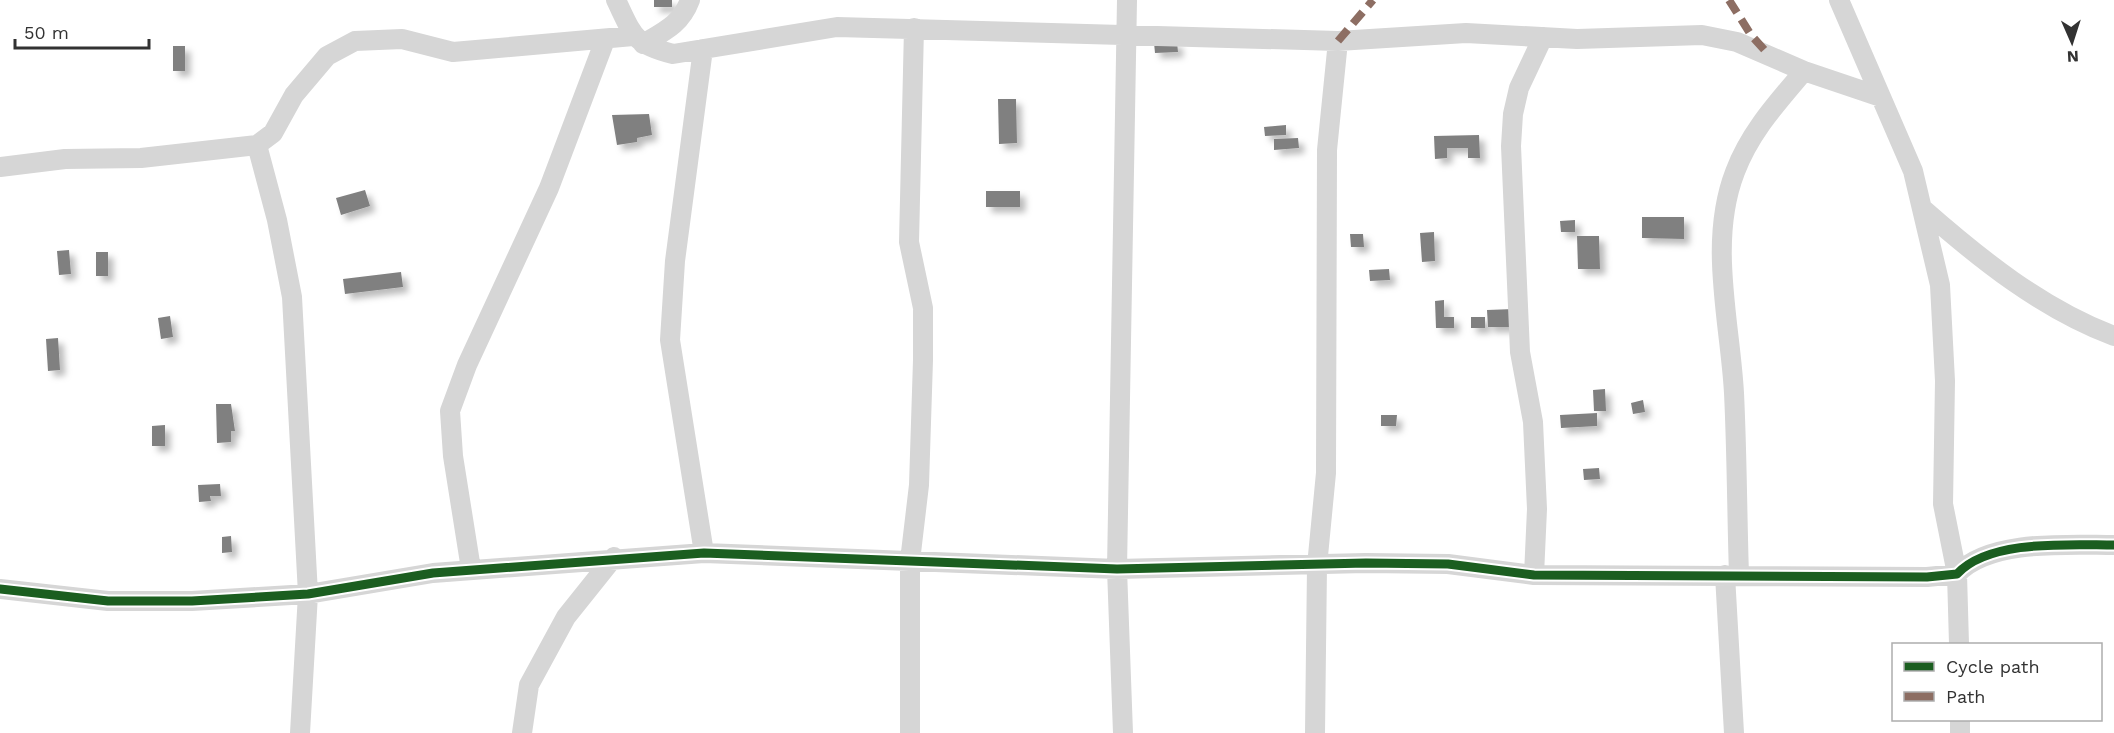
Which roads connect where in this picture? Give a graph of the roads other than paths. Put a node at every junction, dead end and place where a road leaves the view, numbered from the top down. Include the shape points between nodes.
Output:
1 (615, 0) edge
2 (690, 0) edge
3 (1127, 0) edge
4 (1839, 0) edge
5 (914, 28) junction
6 (1127, 37) junction
7 (1543, 37) junction
8 (605, 40) junction
9 (638, 40) junction
10 (1338, 41) junction
11 (703, 50) junction
12 (1804, 71) junction
13 (1881, 97) junction
14 (257, 145) junction
15 (0, 167) edge
16 (1923, 209) junction
17 (2114, 336) edge
18 (2114, 545) edge
19 (704, 552) junction
20 (614, 557) junction
21 (910, 561) junction
22 (1317, 566) junction
23 (471, 569) junction
24 (1117, 569) junction
25 (1957, 574) junction
26 (1534, 575) junction
27 (1732, 575) junction
28 (0, 590) edge
29 (308, 594) junction
30 (1959, 643) edge
31 (300, 733) edge
32 (522, 733) edge
33 (910, 733) edge
34 (1123, 733) edge
35 (1315, 733) edge
36 (1734, 733) edge

1 - 9 street
2 - 9 street via 675,26
3 - 6 street
4 - 13 street
5 - 6 street
5 - 11 street via 837,27
5 - 21 street via 909,242 923,308 923,360 919,485
6 - 10 street
6 - 24 street
7 - 10 street via 1466,33
7 - 12 street via 1702,35 1737,42
7 - 26 street via 1519,88 1511,146 1520,352 1533,422 1537,509
8 - 9 street
8 - 14 street via 453,52 402,39 356,41 327,56 294,95 273,133
8 - 23 street via 549,188 467,365 450,411
9 - 11 street via 673,54
10 - 22 street via 1327,150 1326,473
11 - 19 street via 675,261 670,340
12 - 13 street
12 - 27 street via 1759,125 1735,172 1723,217 1723,292 1734,391
13 - 16 street via 1913,171
14 - 15 street via 141,158 65,159
14 - 29 street via 292,297
16 - 17 street via 1980,259 2083,324
16 - 25 street via 1940,285 1946,381 1943,504
18 - 25 street via 2055,545 1996,552 1966,564
19 - 20 street
19 - 21 street
20 - 23 street
20 - 32 street via 566,617 529,685
21 - 24 street
21 - 33 street
22 - 24 street
22 - 26 street via 1448,564
22 - 35 street
23 - 29 street
24 - 34 street
25 - 27 street
25 - 30 street
26 - 27 street
27 - 36 street
28 - 29 street via 108,602
29 - 31 street

